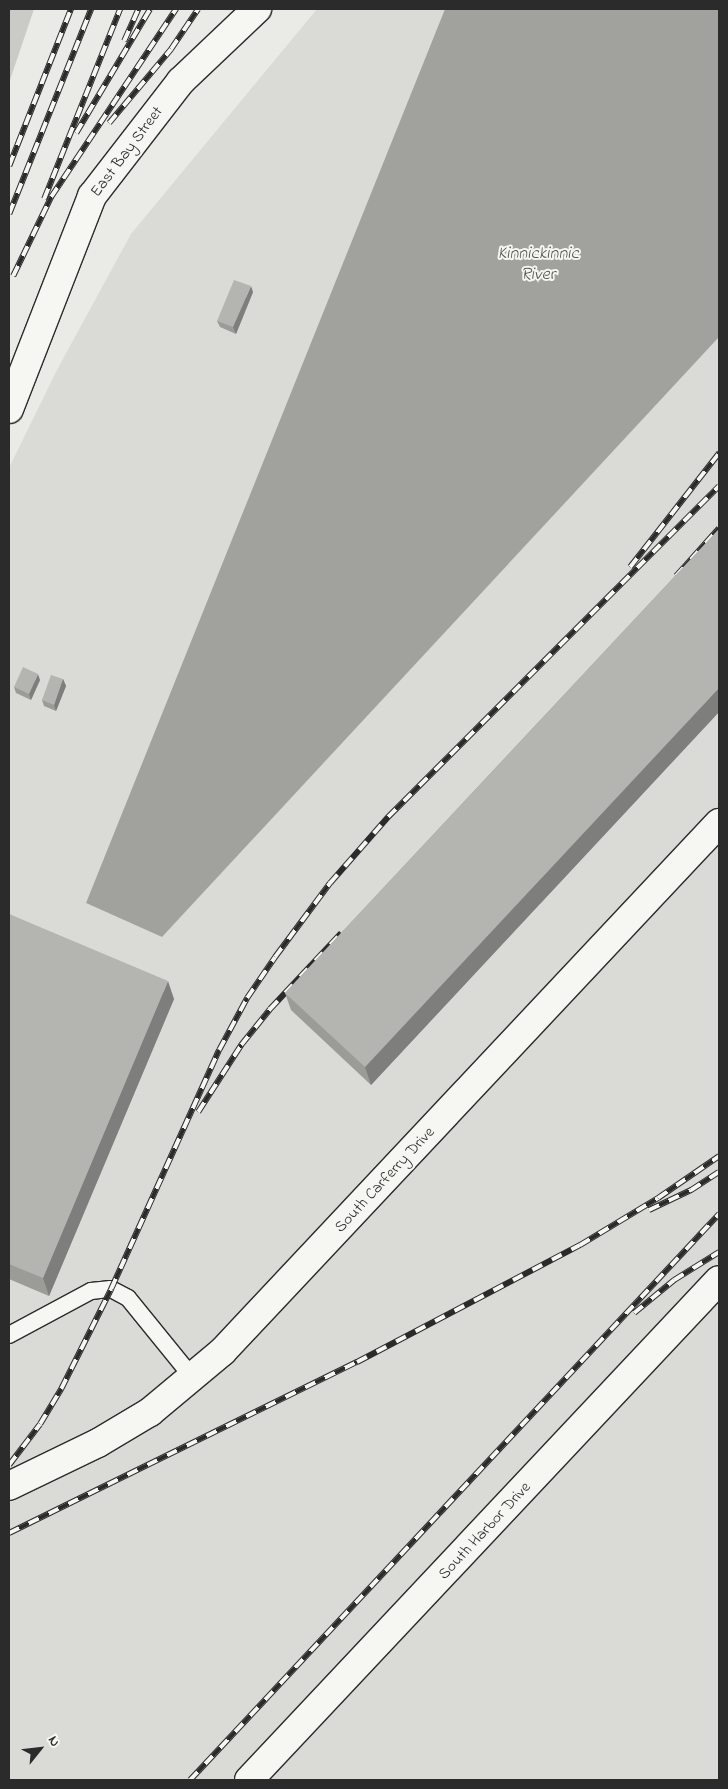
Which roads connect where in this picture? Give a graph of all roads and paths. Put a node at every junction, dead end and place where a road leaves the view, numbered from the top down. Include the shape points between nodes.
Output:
1 (257, 9) edge
2 (9, 409) edge
3 (719, 822) edge
4 (719, 1280) edge
5 (9, 1334) edge
6 (192, 1378) junction
7 (9, 1486) edge
8 (249, 1780) edge

1 - 2 street, East Bay Street via 181,81 92,196
3 - 6 street, South Carferry Drive via 328,1241 222,1352
4 - 8 street, South Harbor Drive
5 - 6 lane via 91,1291 111,1289 128,1298
6 - 7 street, South Carferry Drive via 150,1412 120,1430

